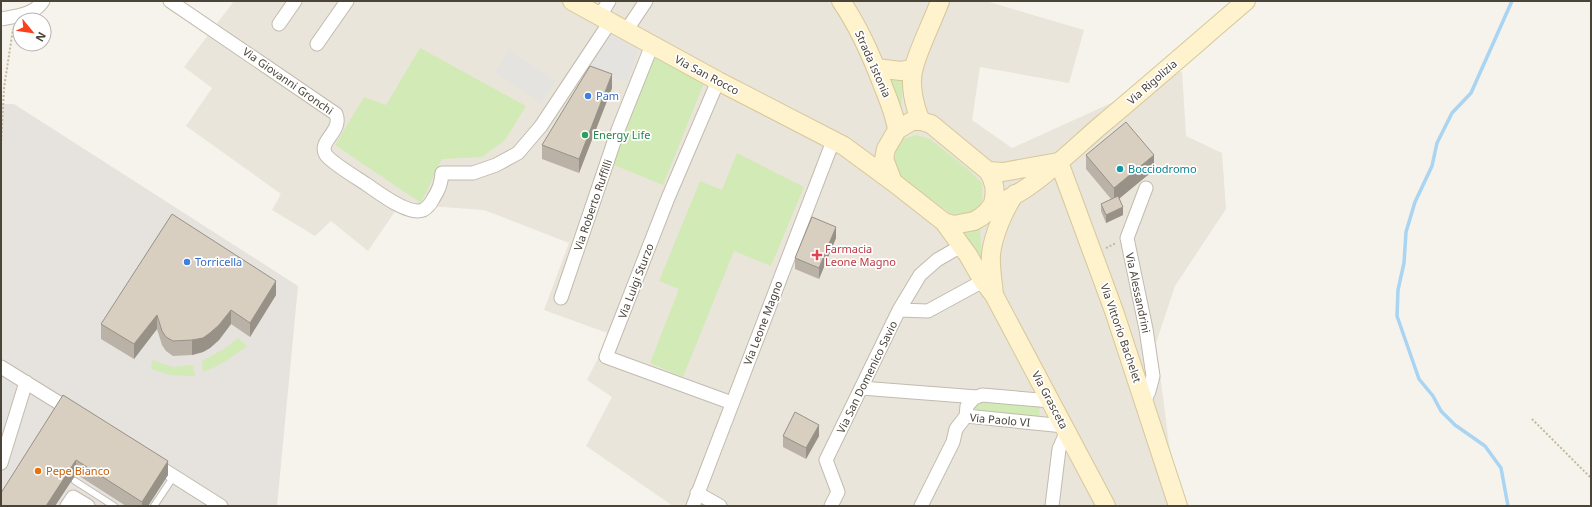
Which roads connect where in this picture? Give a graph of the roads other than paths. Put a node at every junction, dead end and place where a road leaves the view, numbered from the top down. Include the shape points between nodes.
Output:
1 (43, 1) edge
2 (170, 1) edge
3 (295, 1) edge
4 (347, 1) edge
5 (572, 1) edge
6 (609, 1) edge
7 (646, 1) edge
8 (841, 1) edge
9 (940, 1) edge
10 (1246, 1) edge
11 (1, 19) edge
12 (605, 19) junction
13 (279, 24) dead end
14 (626, 31) junction
15 (317, 44) dead end
16 (652, 45) junction
17 (876, 68) junction
18 (914, 68) junction
19 (718, 81) junction
20 (921, 121) junction
21 (897, 130) junction
22 (839, 144) junction
23 (886, 149) junction
24 (1059, 162) junction
25 (988, 170) junction
26 (893, 182) junction
27 (1146, 188) dead end
28 (1015, 194) junction
29 (990, 208) junction
30 (944, 222) junction
31 (961, 246) junction
32 (991, 263) junction
33 (988, 288) junction
34 (562, 298) dead end
35 (899, 310) junction
36 (1, 367) edge
37 (26, 382) junction
38 (861, 388) junction
39 (977, 397) junction
40 (1145, 400) junction
41 (1051, 401) junction
42 (732, 404) junction
43 (80, 416) edge
44 (966, 416) junction
45 (1065, 428) junction
46 (140, 454) edge
47 (1, 463) edge
48 (174, 476) junction
49 (75, 481) dead end
50 (697, 493) junction
51 (211, 504) edge
52 (67, 506) edge
53 (88, 506) edge
54 (114, 506) edge
55 (154, 506) edge
56 (693, 506) edge
57 (720, 506) edge
58 (831, 506) edge
59 (920, 506) edge
60 (1052, 506) edge
61 (1106, 506) edge
62 (1178, 506) edge

1 - 11 street via 38,8 26,14
2 - 12 street, Via Giovanni Gronchi via 336,114 337,126 325,143 324,150 327,156 408,210 416,211 423,210 430,203 442,184 442,173 473,173 496,165 518,153 541,126
3 - 13 street
4 - 15 street
5 - 12 street, Via San Rocco
6 - 12 street
7 - 14 street
8 - 17 street, Strada Istonia
9 - 18 street
10 - 24 street, Via Rigolizia
12 - 14 street, Via San Rocco
14 - 16 street, Via San Rocco
16 - 19 street, Via San Rocco
16 - 34 street, Via Roberto Ruffilli via 618,130
17 - 18 street via 901,71
17 - 21 street, Strada Istonia
18 - 20 street via 913,91
19 - 22 street, Via San Rocco
19 - 42 street, Via Luigi Sturzo via 668,198 606,358
20 - 21 street via 912,121
20 - 25 street via 931,124
21 - 23 street
22 - 23 street via 868,150
22 - 26 street
22 - 42 street, Via Leone Magno
23 - 26 street via 884,159
24 - 25 street via 1003,172
24 - 28 street, Via Rigolizia
24 - 40 street, Via Vittorio Bachelet
25 - 29 street via 995,188
26 - 30 street
27 - 40 street, Via Alessandrini via 1127,238 1153,376
28 - 29 street, Via Rigolizia
28 - 32 street via 1007,205 994,242
29 - 30 street via 974,221 954,224
29 - 32 street via 987,248
30 - 31 street, Via Grasceta
31 - 33 street, Via Grasceta
31 - 35 street via 937,260 920,275
32 - 33 street
33 - 35 street, Via San Domenico Savio via 928,311
33 - 41 street, Via Grasceta
35 - 38 street, Via San Domenico Savio
36 - 37 street
37 - 43 street
37 - 47 street
38 - 39 street, Via Paolo VI
38 - 58 street, Via San Domenico Savio via 826,460 838,492
39 - 41 street, Via Paolo VI via 982,394
39 - 44 street via 967,406
40 - 62 street, Via Vittorio Bachelet
41 - 45 street, Via Grasceta
42 - 50 street, Via Leone Magno
44 - 45 street, Via Paolo VI
44 - 59 street, Via Paolo VI via 956,429 953,442
45 - 60 street via 1059,449
45 - 61 street, Via Grasceta
46 - 48 street
48 - 51 street
48 - 55 lane
49 - 54 lane
50 - 56 street, Via Leone Magno
50 - 57 street
52 - 53 street via 73,497

